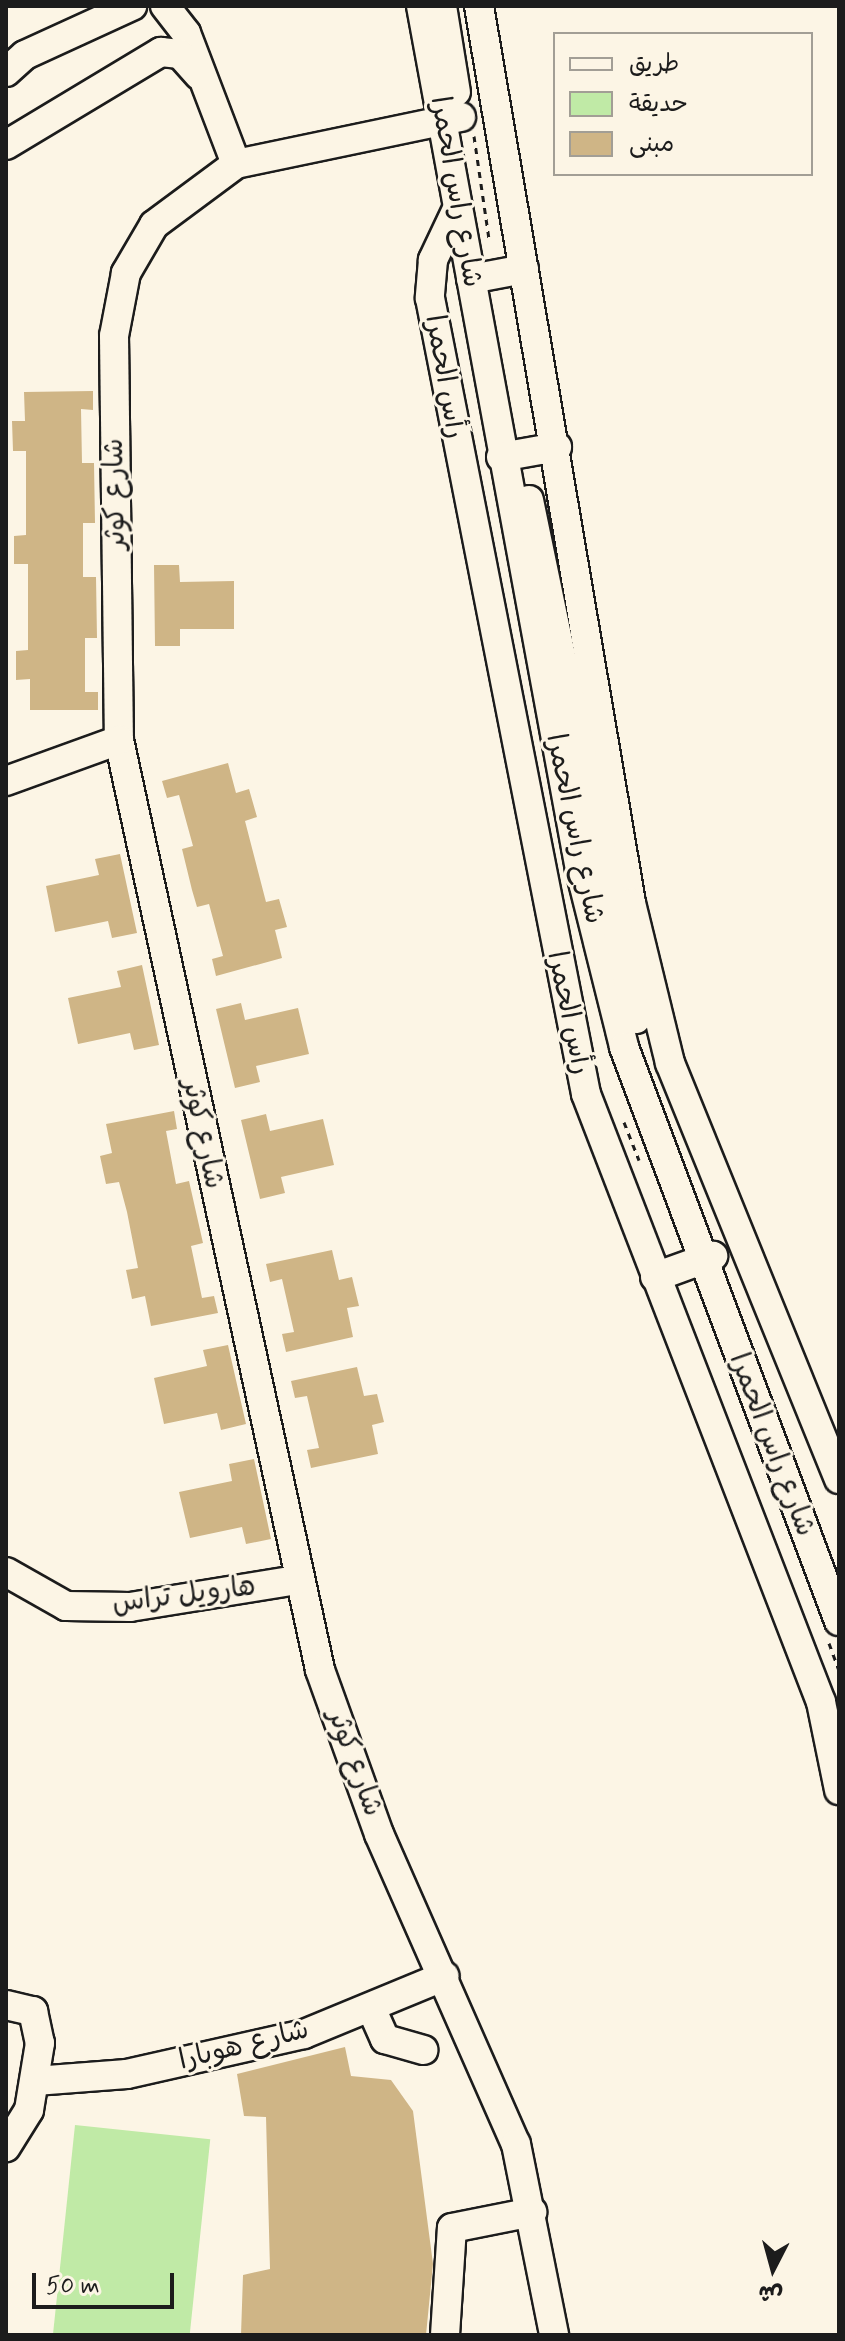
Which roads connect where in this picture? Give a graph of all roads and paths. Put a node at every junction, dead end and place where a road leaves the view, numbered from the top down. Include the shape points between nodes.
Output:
1 (132, 6) edge
2 (165, 6) edge
3 (421, 6) edge
4 (442, 6) edge
5 (479, 6) edge
6 (6, 72) edge
7 (199, 75) junction
8 (451, 119) junction
9 (6, 145) edge
10 (236, 164) junction
11 (458, 207) junction
12 (524, 269) junction
13 (479, 277) junction
14 (557, 447) junction
15 (510, 455) junction
16 (544, 626) junction
17 (492, 639) junction
18 (119, 740) junction
19 (6, 781) edge
20 (650, 1068) junction
21 (707, 1258) junction
22 (655, 1277) junction
23 (839, 1479) edge
24 (296, 1580) junction
25 (839, 1580) edge
26 (13, 1585) edge
27 (839, 1621) edge
28 (830, 1698) edge
29 (839, 1790) edge
30 (445, 1976) junction
31 (6, 2005) edge
32 (372, 2010) junction
33 (423, 2050) dead end
34 (35, 2081) junction
35 (6, 2147) edge
36 (532, 2212) junction
37 (445, 2335) edge
38 (554, 2335) edge

1 - 6 street via 25,55
2 - 7 street via 182,25
3 - 8 street, شارع راس الحمرا
4 - 8 street, شارع راس الحمرا
5 - 12 street
7 - 9 street via 180,54 161,52
7 - 10 street
8 - 10 street, شارع كوثر
8 - 11 street, شارع راس الحمرا
8 - 13 street, شارع راس الحمرا
10 - 18 street, شارع كوثر via 154,225 126,273 114,336
11 - 13 street, شارع راس الحمرا
11 - 17 street, رأس الحمرا via 433,260 430,298
12 - 13 street
12 - 14 street
13 - 15 street, شارع راس الحمرا
14 - 15 street
14 - 20 street via 631,903
15 - 16 street, شارع راس الحمرا
16 - 17 street
16 - 20 street, شارع راس الحمرا via 580,870
17 - 22 street, رأس الحمرا via 586,1094
18 - 19 street
18 - 24 street, شارع كوثر
20 - 21 street, شارع راس الحمرا
20 - 23 street
21 - 22 street
21 - 25 street, شارع راس الحمرا
21 - 27 street, شارع راس الحمرا
22 - 28 street, رأس الحمرا
24 - 26 street, هارويل تراس via 130,1607 66,1606
24 - 30 street, شارع كوثر via 379,1834
28 - 29 street, رأس الحمرا
30 - 32 street, شارع هوبارا
30 - 36 street, شارع كوثر via 516,2144
31 - 34 street via 33,2011 40,2043
32 - 33 street via 385,2039
32 - 34 street, شارع هوبارا via 221,2054 127,2074
34 - 35 street via 20,2133
36 - 37 street via 452,2228
36 - 38 street, شارع كوثر

